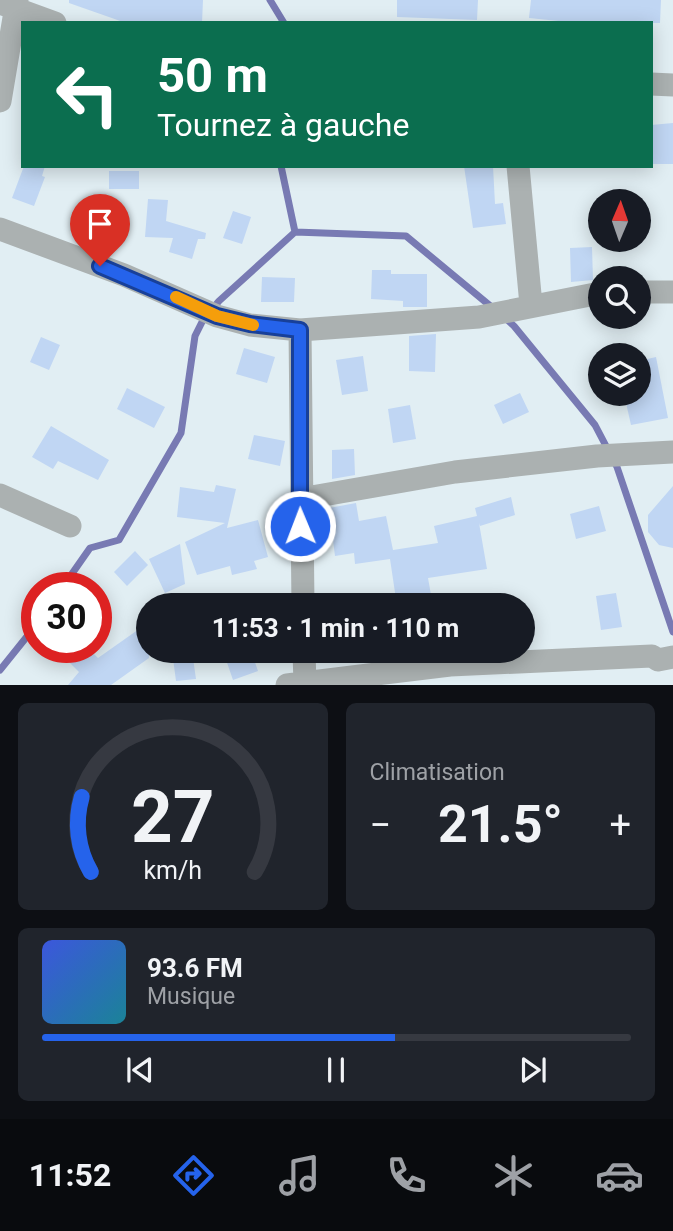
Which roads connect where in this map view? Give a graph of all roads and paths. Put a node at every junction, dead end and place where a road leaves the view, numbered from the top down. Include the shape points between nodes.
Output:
1 (11, 3) edge
2 (51, 21) edge
3 (653, 84) edge
4 (673, 85) edge
5 (0, 101) edge
6 (518, 168) edge
7 (0, 229) edge
8 (651, 292) edge
9 (673, 292) edge
10 (588, 295) edge
11 (531, 305) junction
12 (300, 330) junction
13 (673, 452) edge
14 (0, 495) edge
15 (300, 499) junction
16 (70, 526) dead end
17 (303, 593) edge
18 (666, 658) edge
19 (302, 663) edge
20 (299, 684) edge

1 - 2 street
1 - 5 street
3 - 4 street
6 - 11 street
7 - 12 street via 209,312 250,324
8 - 9 street
10 - 11 street
11 - 12 street via 500,312
12 - 15 street
13 - 15 street via 455,472
14 - 16 street
15 - 17 street
18 - 20 street via 450,665
19 - 20 street

